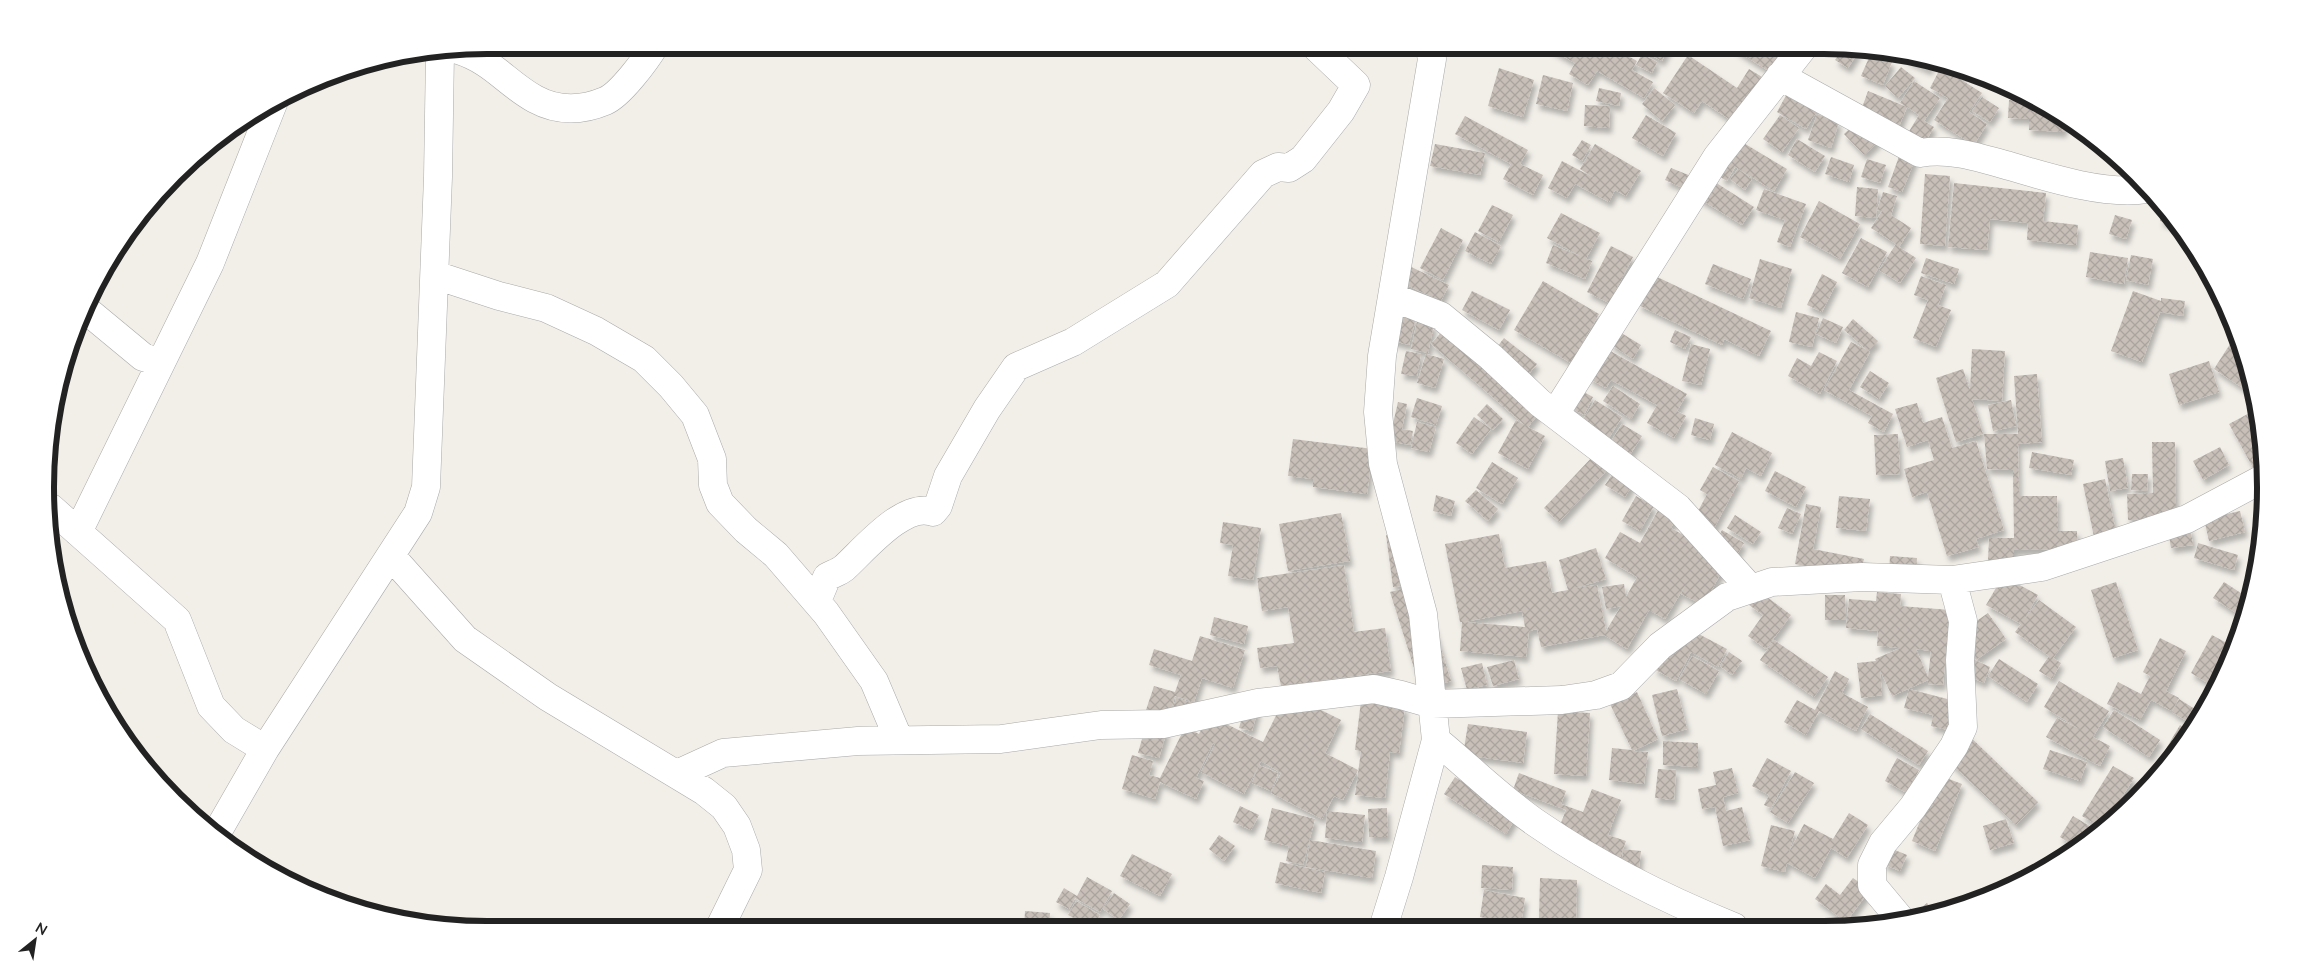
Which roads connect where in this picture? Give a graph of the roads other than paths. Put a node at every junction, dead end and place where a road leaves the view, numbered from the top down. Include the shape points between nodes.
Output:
1 (650, 54) edge
2 (1323, 54) edge
3 (1435, 54) edge
4 (1798, 54) edge
5 (469, 55) edge
6 (440, 56) edge
7 (1780, 76) junction
8 (269, 113) edge
9 (2139, 190) edge
10 (435, 274) junction
11 (1392, 298) junction
12 (91, 314) edge
13 (160, 362) junction
14 (1555, 414) junction
15 (2257, 482) edge
16 (55, 511) edge
17 (78, 532) junction
18 (391, 556) junction
19 (1952, 580) junction
20 (1751, 589) junction
21 (816, 601) junction
22 (1432, 704) junction
23 (899, 740) junction
24 (1436, 740) junction
25 (265, 749) junction
26 (677, 774) junction
27 (219, 829) edge
28 (1897, 915) edge
29 (730, 921) edge
30 (1385, 921) edge
31 (1719, 921) edge

1 - 5 street via 642,67 606,101 562,110 535,99 488,63
2 - 21 street via 1356,85 1341,111 1303,158 1288,168 1278,167 1263,174 1167,284 1073,342 1016,367 948,476 933,512 925,509 909,513 882,532 842,570 827,577
3 - 11 street
4 - 7 street
6 - 10 street
7 - 9 street via 1920,153 1935,150 1969,154 2099,188
7 - 14 street via 1717,157
8 - 13 street via 210,263
10 - 18 street via 426,487 418,513
10 - 21 street via 546,308 596,330 644,359 695,415 712,459 712,485 720,503 776,555
11 - 14 street via 1441,316
11 - 22 street via 1382,356 1378,412 1384,464 1423,614
12 - 13 street via 143,356
13 - 17 street
14 - 20 street via 1678,508
15 - 19 street via 2187,518 2042,566
16 - 17 street
17 - 25 street via 177,620 211,706 234,730
18 - 25 street
18 - 26 street via 465,639 548,697
19 - 20 street via 1862,577 1772,582
19 - 28 street via 1963,621 1960,660 1963,727 1949,754 1913,807 1883,843 1872,865 1872,885
20 - 22 street via 1727,597 1660,646 1621,686 1596,695 1562,700
21 - 23 street via 874,681
22 - 23 street via 1374,689 1258,704 1163,724 1101,725 1001,739
22 - 24 street
23 - 26 street via 723,753
24 - 30 street
24 - 31 street via 1537,824 1608,870
25 - 27 street
26 - 29 street via 724,807 737,826 746,850 748,870

